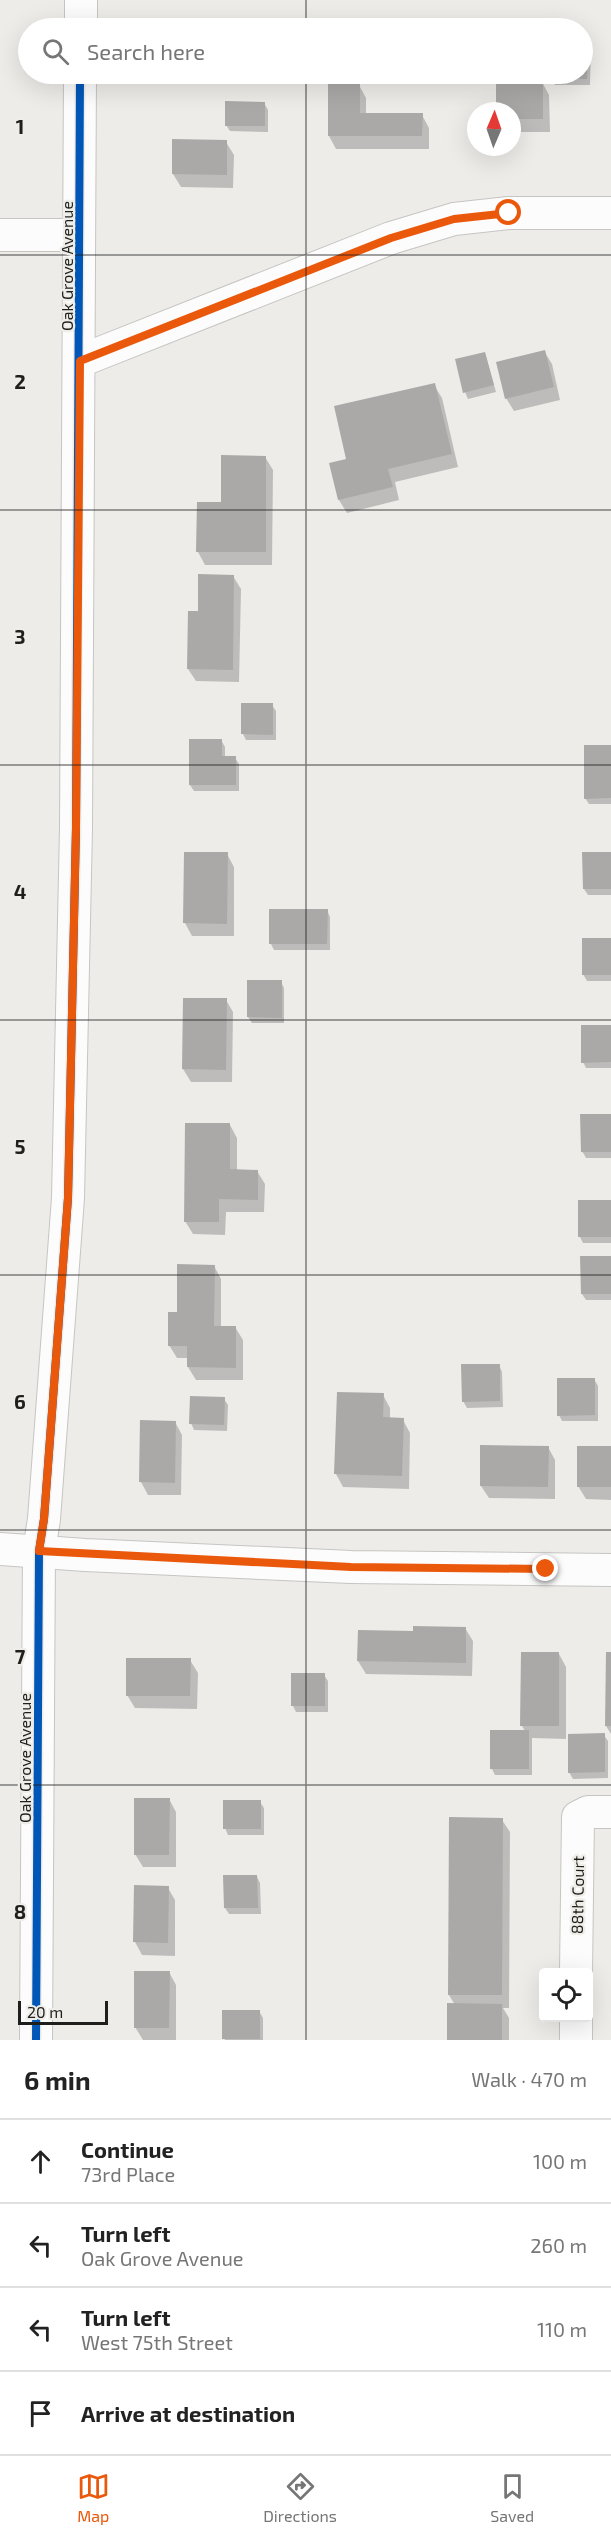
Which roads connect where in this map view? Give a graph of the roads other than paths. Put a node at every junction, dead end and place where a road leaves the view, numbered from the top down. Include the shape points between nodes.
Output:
1 (81, 0) edge
2 (81, 18) edge
3 (80, 84) edge
4 (611, 213) edge
5 (0, 235) edge
6 (78, 235) junction
7 (80, 361) junction
8 (0, 1549) edge
9 (39, 1551) junction
10 (611, 1570) edge
11 (611, 1812) edge
12 (576, 1968) edge
13 (576, 2022) edge
14 (36, 2040) edge
15 (576, 2040) edge

1 - 2 street
3 - 6 street, Oak Grove Avenue
4 - 7 street via 509,213 454,219 391,238
5 - 6 street
6 - 7 street, Oak Grove Avenue
7 - 9 street, Oak Grove Avenue via 68,1198
8 - 9 street
9 - 10 street via 351,1567
9 - 14 street, Oak Grove Avenue
11 - 12 street, 88th Court via 588,1812 578,1817
13 - 15 street

